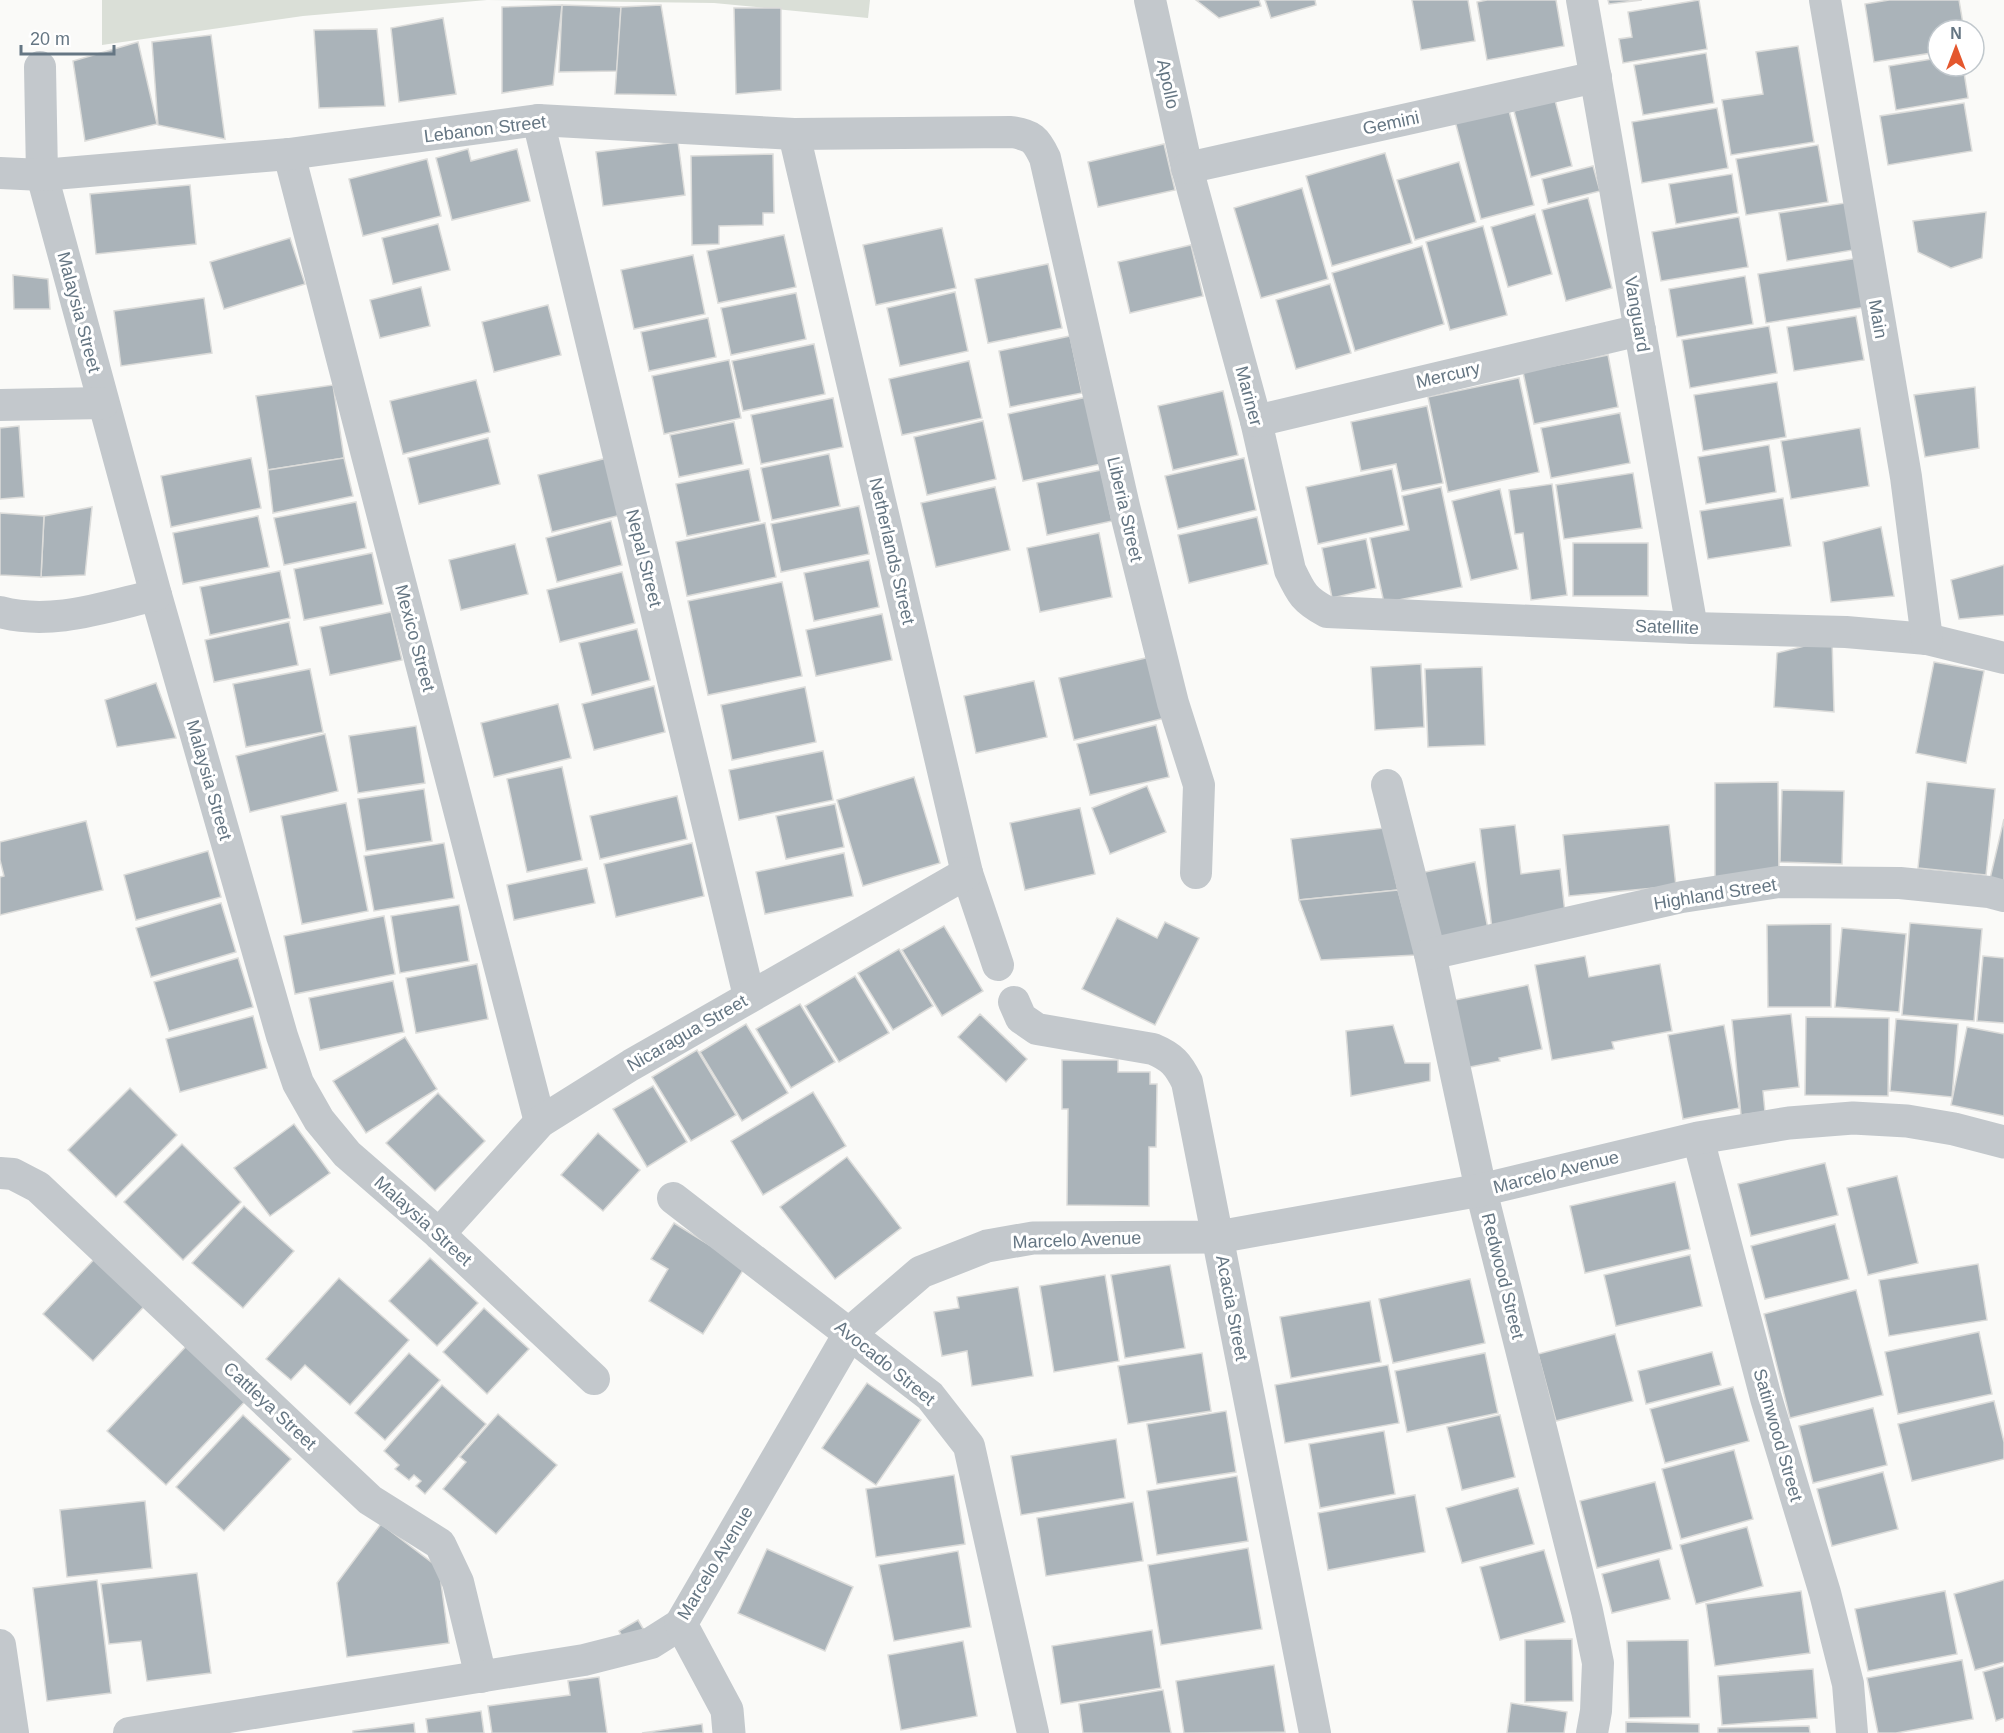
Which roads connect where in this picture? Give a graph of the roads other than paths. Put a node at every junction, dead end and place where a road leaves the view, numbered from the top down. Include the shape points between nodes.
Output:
1 (1150, 0) edge
2 (1582, 0) edge
3 (1825, 0) edge
4 (40, 67) dead end
5 (1596, 77) junction
6 (538, 120) junction
7 (794, 134) junction
8 (1039, 145) joint
9 (289, 154) junction
10 (1187, 168) junction
11 (0, 173) edge
12 (42, 175) junction
13 (1640, 330) junction
14 (104, 403) junction
15 (0, 405) edge
16 (1256, 421) junction
17 (156, 595) junction
18 (0, 612) edge
19 (1327, 612) joint
20 (1692, 628) junction
21 (1928, 639) junction
22 (2004, 658) edge
23 (1387, 785) dead end
24 (968, 873) junction
25 (1196, 873) dead end
26 (2004, 896) edge
27 (1430, 954) junction
28 (998, 965) dead end
29 (749, 996) junction
30 (1014, 1002) dead end
31 (540, 1122) junction
32 (1698, 1138) junction
33 (2004, 1142) edge
34 (0, 1173) edge
35 (1481, 1190) junction
36 (673, 1198) dead end
37 (439, 1234) junction
38 (1218, 1237) junction
39 (850, 1333) junction
40 (594, 1379) dead end
41 (681, 1624) junction
42 (0, 1645) edge
43 (481, 1677) junction
44 (13, 1733) edge
45 (129, 1733) edge
46 (729, 1733) edge
47 (1033, 1733) edge
48 (1315, 1733) edge
49 (1592, 1733) edge
50 (1852, 1733) edge

1 - 10 street, Apollo
2 - 5 street, Vanguard
3 - 21 street, Main via 1906,477
4 - 12 street, Malaysia Street
5 - 10 street, Gemini
5 - 13 street, Vanguard
6 - 7 street, Lebanon Street
6 - 9 street, Lebanon Street
6 - 29 street, Nepal Street
7 - 8 street, Lebanon Street via 1011,132 1029,135
7 - 24 street, Netherlands Street
8 - 25 street, Liberia Street via 1173,703 1199,785
9 - 12 street, Lebanon Street
9 - 31 street, Mexico Street
10 - 16 street, Mariner
11 - 12 street, Lebanon Street
12 - 14 street, Malaysia Street
13 - 16 street, Mercury
13 - 20 street, Vanguard
14 - 15 street
14 - 17 street, Malaysia Street
16 - 19 street, Mariner via 1290,570 1310,603
17 - 18 street via 61,617 19,617
17 - 37 street, Malaysia Street via 298,1083 319,1120 347,1154
19 - 20 street, Satellite
20 - 21 street, Satellite via 1846,632
21 - 22 street, Satellite
23 - 27 street, Redwood Street
24 - 28 street, Netherlands Street
24 - 29 street, Nicaragua Street
26 - 27 street, Highland Street via 1900,884 1778,882 1682,897
27 - 35 street, Redwood Street
29 - 31 street, Nicaragua Street
30 - 38 street, Acacia Street via 1021,1018 1037,1029 1153,1049 1180,1068 1187,1082
31 - 37 street, Nicaragua Street
32 - 33 street, Marcelo Avenue via 1789,1123 1852,1118 1907,1121
32 - 35 street, Marcelo Avenue
32 - 50 street, Satinwood Street via 1766,1398 1825,1593 1848,1684
34 - 43 street, Cattleya Street via 13,1174 38,1187 370,1500 440,1544 458,1582
35 - 38 street, Marcelo Avenue
35 - 49 street, Redwood Street via 1598,1663
36 - 39 street, Avocado Street
37 - 40 street, Malaysia Street
38 - 39 street, Marcelo Avenue via 1033,1238 987,1246 921,1272
38 - 48 street, Acacia Street
39 - 41 street, Marcelo Avenue
39 - 47 street, Avocado Street via 930,1396 969,1446
41 - 43 street, Marcelo Avenue via 651,1643 584,1660
41 - 46 street via 727,1710
42 - 44 street
43 - 45 street, Marcelo Avenue

